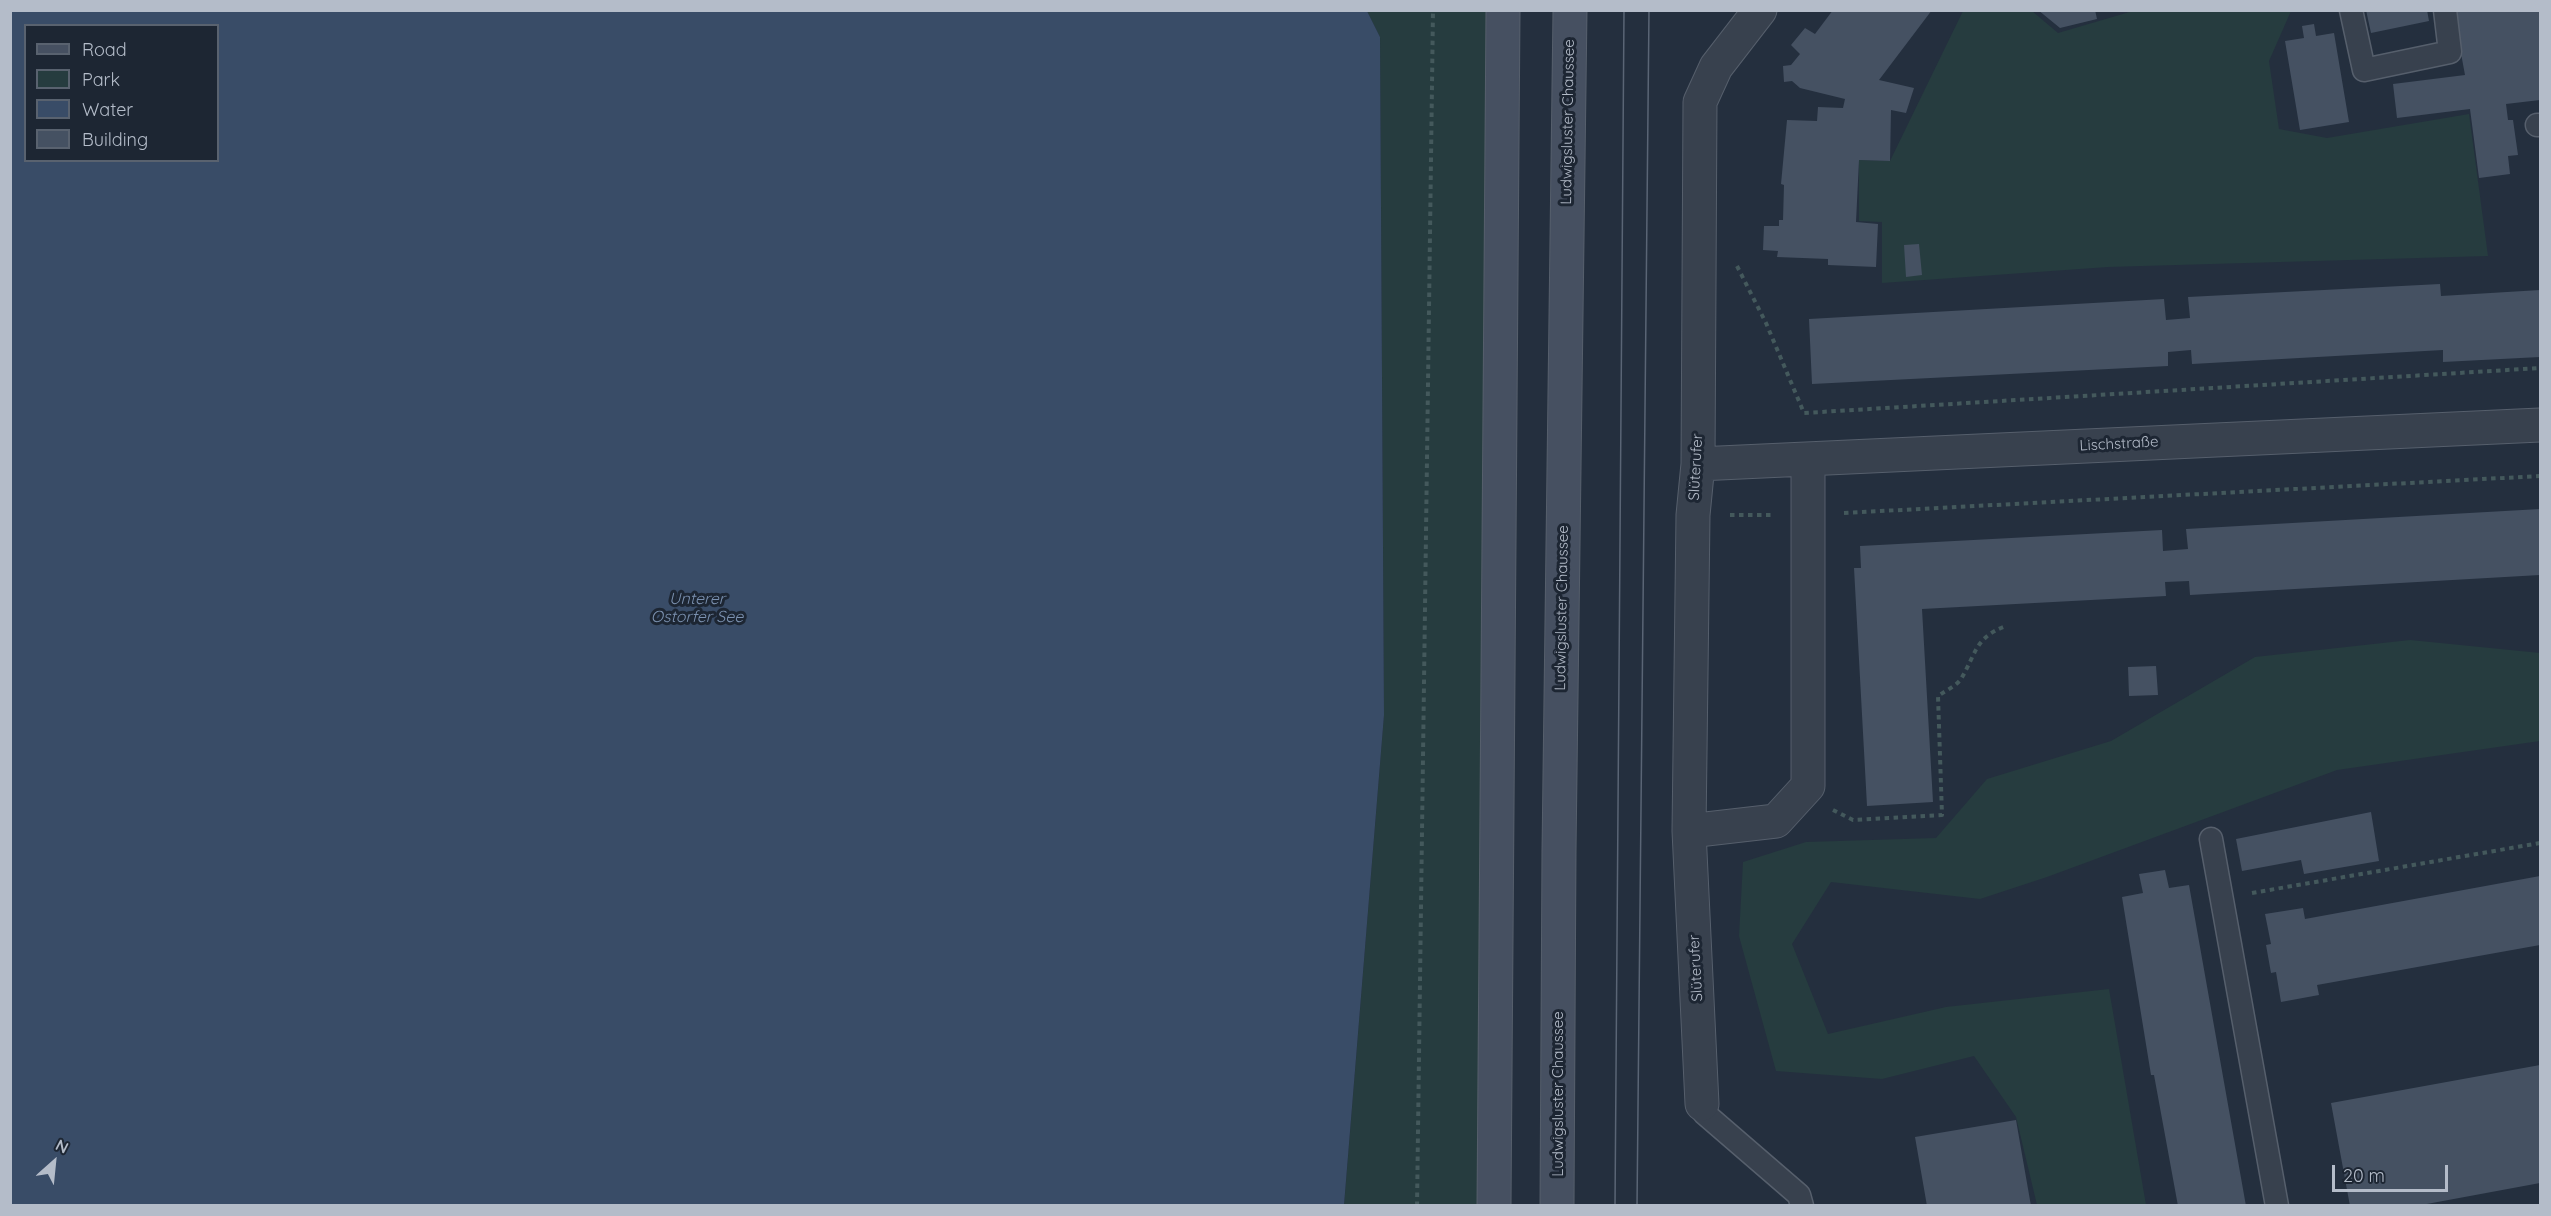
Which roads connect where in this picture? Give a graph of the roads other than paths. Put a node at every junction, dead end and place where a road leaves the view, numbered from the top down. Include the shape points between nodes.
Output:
1 (1503, 10) edge
2 (1570, 10) edge
3 (1760, 10) edge
4 (2351, 10) edge
5 (2445, 10) edge
6 (2541, 425) edge
7 (1808, 459) junction
8 (1698, 464) junction
9 (1689, 831) junction
10 (2211, 838) dead end
11 (1702, 1104) joint
12 (1494, 1206) edge
13 (1557, 1206) edge
14 (1802, 1206) edge
15 (2277, 1206) edge

1 - 12 street
2 - 13 street, Ludwigsluster Chaussee
3 - 8 street, Slüterufer via 1716,67 1700,102
4 - 5 lane via 2364,70 2450,52
6 - 7 street, Lischstraße
7 - 8 street, Lischstraße
7 - 9 street via 1808,786 1776,820
8 - 9 street, Slüterufer via 1693,515
9 - 11 street, Slüterufer
10 - 15 lane
11 - 14 lane via 1704,1113 1800,1195

